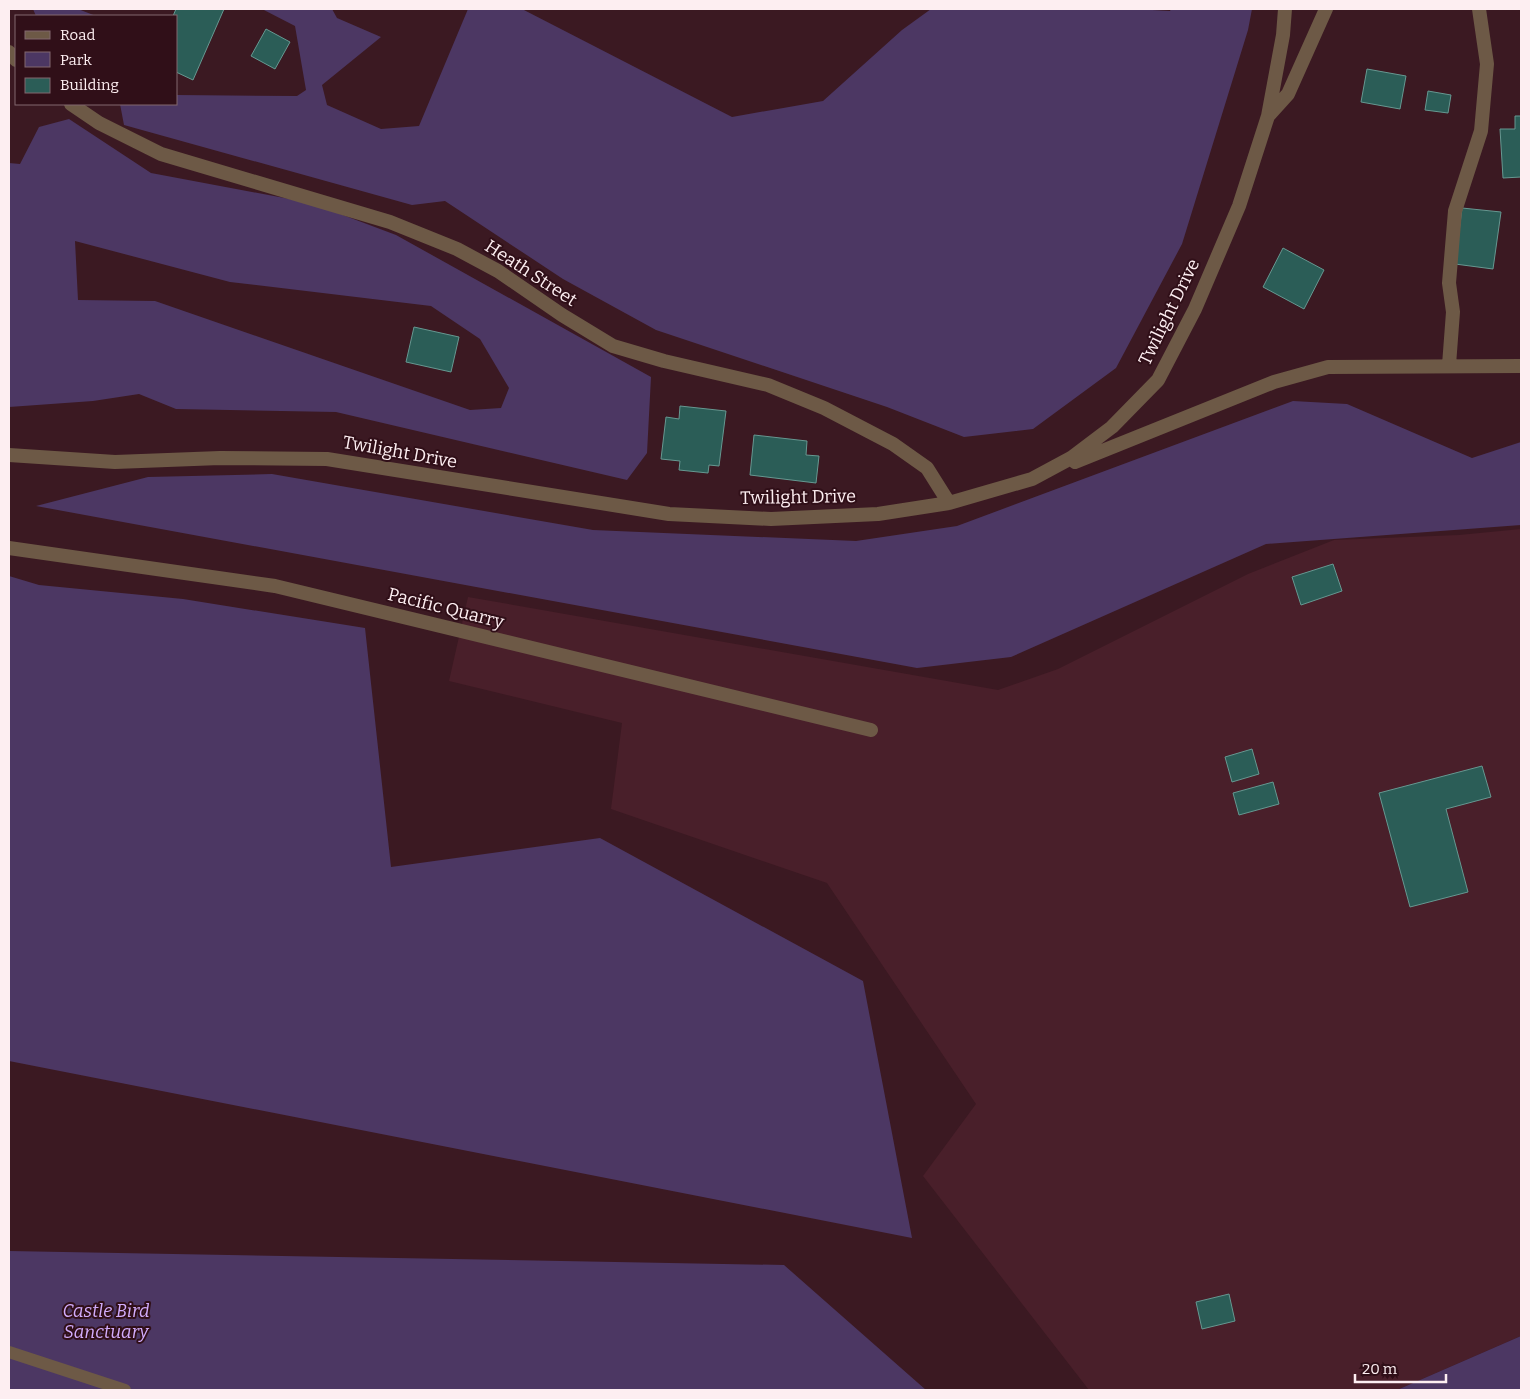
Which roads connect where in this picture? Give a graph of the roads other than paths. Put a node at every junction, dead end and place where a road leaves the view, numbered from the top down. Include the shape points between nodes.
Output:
1 (1285, 9) edge
2 (1326, 9) edge
3 (1480, 9) edge
4 (73, 105) edge
5 (1268, 116) junction
6 (1449, 365) junction
7 (1521, 366) edge
8 (9, 455) edge
9 (1032, 479) junction
10 (950, 503) junction
11 (9, 548) edge
12 (871, 730) dead end
13 (9, 1352) edge
14 (125, 1390) edge

1 - 5 street, Twilight Drive
2 - 5 street via 1288,94
3 - 6 street via 1487,64 1481,131 1456,211 1449,283 1453,312
4 - 10 street, Heath Street via 99,123 161,154 390,222 457,249 498,271 613,346 768,385 824,408 893,444 927,468
5 - 9 street, Twilight Drive via 1239,206 1195,308 1158,380 1112,427 1071,458
6 - 7 street
6 - 9 street via 1328,367 1274,382
8 - 10 street, Twilight Drive via 115,462 220,458 327,459 669,514 771,520 878,514
9 - 10 street, Twilight Drive
11 - 12 street, Pacific Quarry via 275,586
13 - 14 lane

